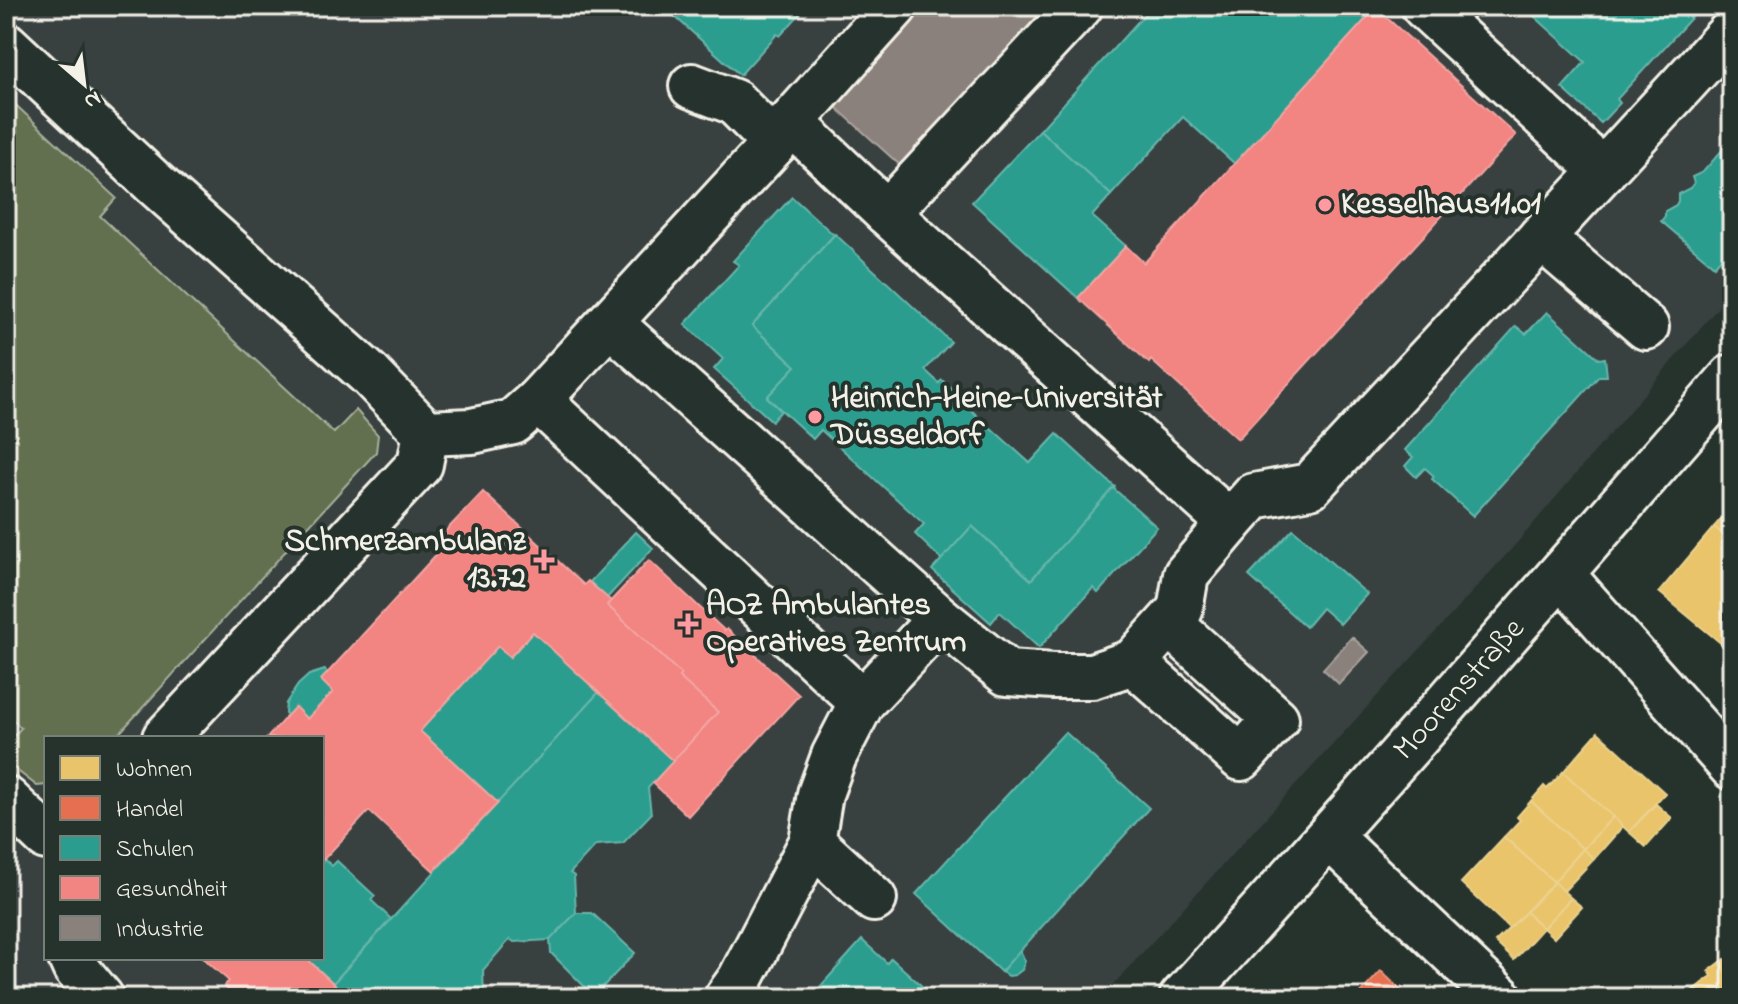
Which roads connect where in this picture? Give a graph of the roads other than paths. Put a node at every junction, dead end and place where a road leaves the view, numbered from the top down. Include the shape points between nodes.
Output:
1 (895, 6) edge
2 (1080, 6) edge
3 (1424, 6) edge
4 (1732, 31) edge
5 (6, 45) edge
6 (692, 86) dead end
7 (783, 132) junction
8 (1603, 171) junction
9 (887, 213) junction
10 (1541, 237) junction
11 (610, 323) junction
12 (1646, 327) dead end
13 (1732, 377) edge
14 (538, 400) junction
15 (426, 433) junction
16 (1230, 523) junction
17 (1562, 575) junction
18 (940, 619) junction
19 (1169, 623) junction
20 (1133, 662) junction
21 (862, 702) junction
22 (167, 736) edge
23 (1732, 767) edge
24 (1330, 837) junction
25 (812, 842) junction
26 (874, 899) dead end
27 (72, 960) edge
28 (101, 998) edge
29 (727, 998) edge
30 (1182, 998) edge
31 (1500, 998) edge

1 - 7 street
2 - 9 street
3 - 8 street
4 - 8 street
5 - 15 street via 370,375
6 - 7 street via 734,102
7 - 9 street
7 - 11 street
8 - 10 street
9 - 16 street
10 - 12 street
10 - 16 street via 1310,486 1254,496
11 - 14 street
11 - 18 street
13 - 17 street, Moorenstraße
14 - 15 street via 513,422
14 - 21 street
15 - 22 street via 420,464
16 - 19 street via 1186,575 1180,610
17 - 23 street
17 - 24 street, Moorenstraße
18 - 20 street via 1007,673 1092,676
18 - 21 street
19 - 20 street
19 - 20 street via 1276,719 1241,758
21 - 25 street via 820,794
24 - 30 street, Moorenstraße
24 - 31 street
25 - 26 street
25 - 29 street
27 - 28 street

